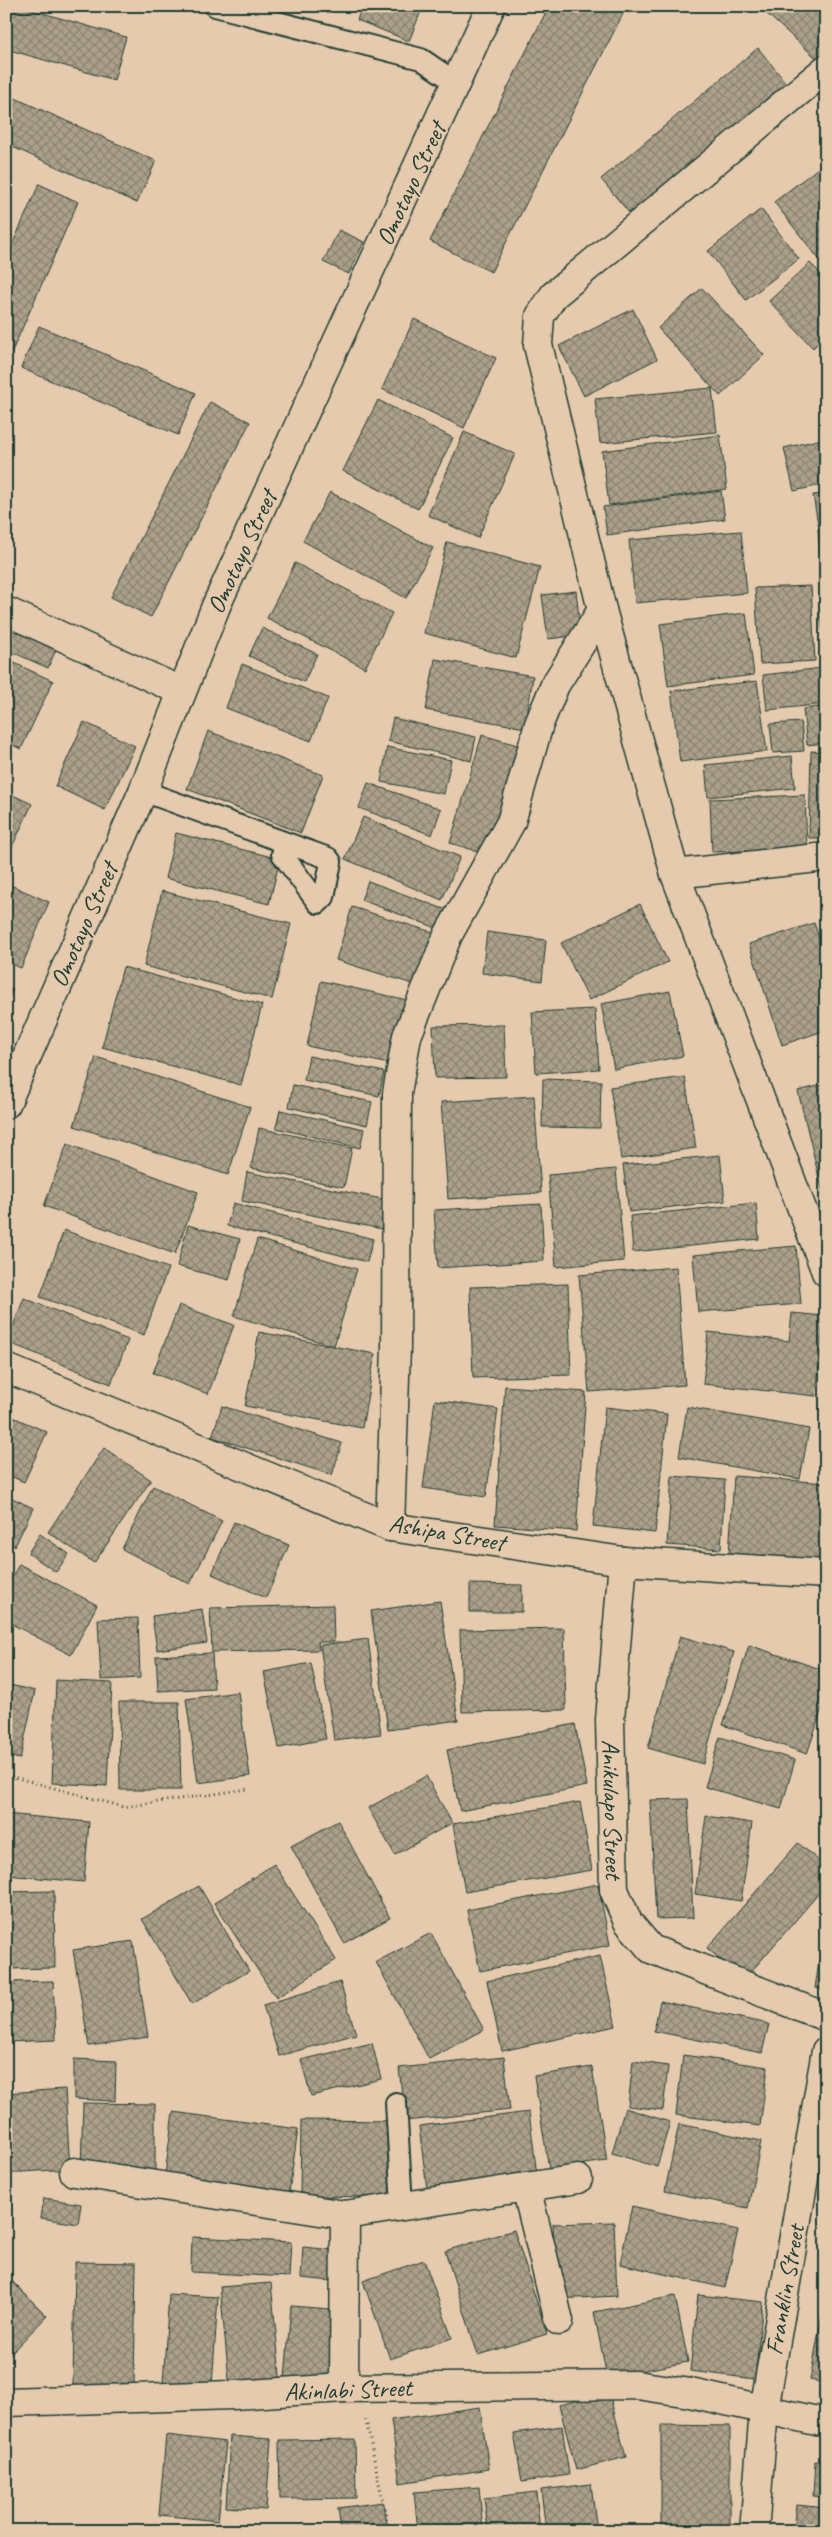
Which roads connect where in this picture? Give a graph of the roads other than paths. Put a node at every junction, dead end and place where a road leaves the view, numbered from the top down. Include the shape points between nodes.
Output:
1 (215, 6) edge
2 (491, 6) edge
3 (826, 69) edge
4 (458, 84) junction
5 (602, 610) junction
6 (6, 611) edge
7 (181, 691) junction
8 (143, 791) junction
9 (282, 854) dead end
10 (826, 857) edge
11 (675, 874) junction
12 (6, 1104) edge
13 (818, 1229) edge
14 (826, 1272) edge
15 (6, 1368) edge
16 (390, 1527) junction
17 (623, 1561) junction
18 (826, 1574) edge
19 (826, 2017) edge
20 (826, 2051) edge
21 (396, 2103) dead end
22 (74, 2172) dead end
23 (578, 2179) dead end
24 (526, 2187) junction
25 (402, 2206) junction
26 (345, 2215) junction
27 (559, 2321) dead end
28 (352, 2388) junction
29 (6, 2402) edge
30 (764, 2410) junction
31 (826, 2423) edge
32 (754, 2531) edge

1 - 4 lane via 421,59
2 - 4 street, Omotayo Street
3 - 5 street via 554,295 540,316 538,345
4 - 7 street, Omotayo Street via 216,606
5 - 11 street
5 - 16 street via 555,685 539,724 511,822 448,935 407,1036 397,1093 396,1347
6 - 7 street
7 - 8 street, Omotayo Street
8 - 9 lane via 328,858 331,862 321,901 318,903
8 - 12 street, Omotayo Street
10 - 11 street
11 - 13 street
13 - 14 street
15 - 16 street, Ashipa Street
16 - 17 street, Ashipa Street
17 - 18 street, Ashipa Street
17 - 19 street, Anikulapo Street via 610,1720 614,1890 628,1922 651,1949
20 - 30 street, Franklin Street
21 - 25 lane
22 - 26 street
23 - 24 street
24 - 25 street
24 - 27 street
25 - 26 street
26 - 28 street
28 - 29 street, Akinlabi Street via 233,2396
28 - 30 street, Akinlabi Street via 637,2385
30 - 31 street, Akinlabi Street
30 - 32 street, Franklin Street

